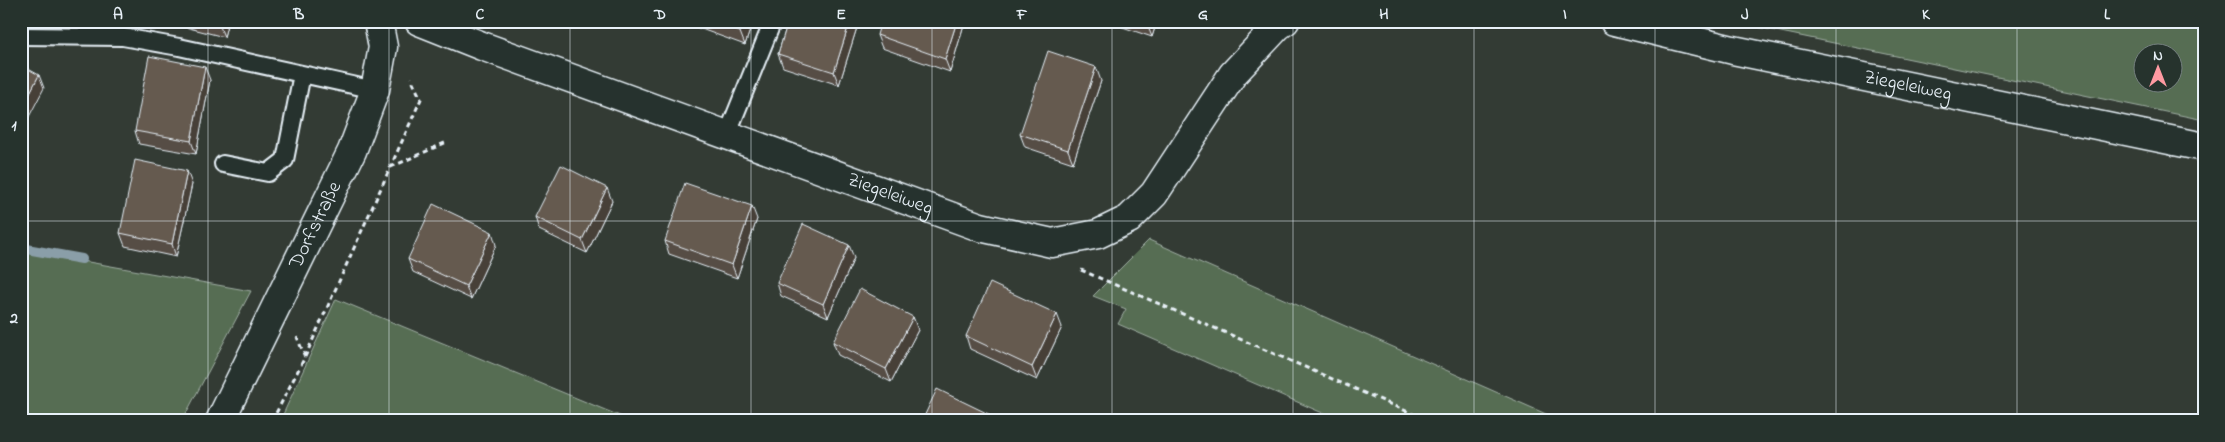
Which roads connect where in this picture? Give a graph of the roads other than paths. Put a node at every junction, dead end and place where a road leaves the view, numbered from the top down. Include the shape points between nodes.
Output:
1 (378, 21) edge
2 (418, 21) edge
3 (773, 21) edge
4 (1285, 21) edge
5 (1614, 21) edge
6 (21, 36) edge
7 (302, 74) junction
8 (375, 90) junction
9 (727, 135) junction
10 (2204, 147) edge
11 (223, 164) dead end
12 (220, 421) edge

1 - 8 street, Dorfstraße via 383,48
2 - 9 street, Ziegeleiweg
3 - 9 lane
4 - 9 street, Ziegeleiweg via 1232,74 1154,194 1128,219 1098,234 1052,243 980,227
5 - 10 street, Ziegeleiweg via 1733,50
6 - 7 lane via 122,38
7 - 8 lane
7 - 11 lane via 285,160 268,173
8 - 12 street, Dorfstraße via 352,151

